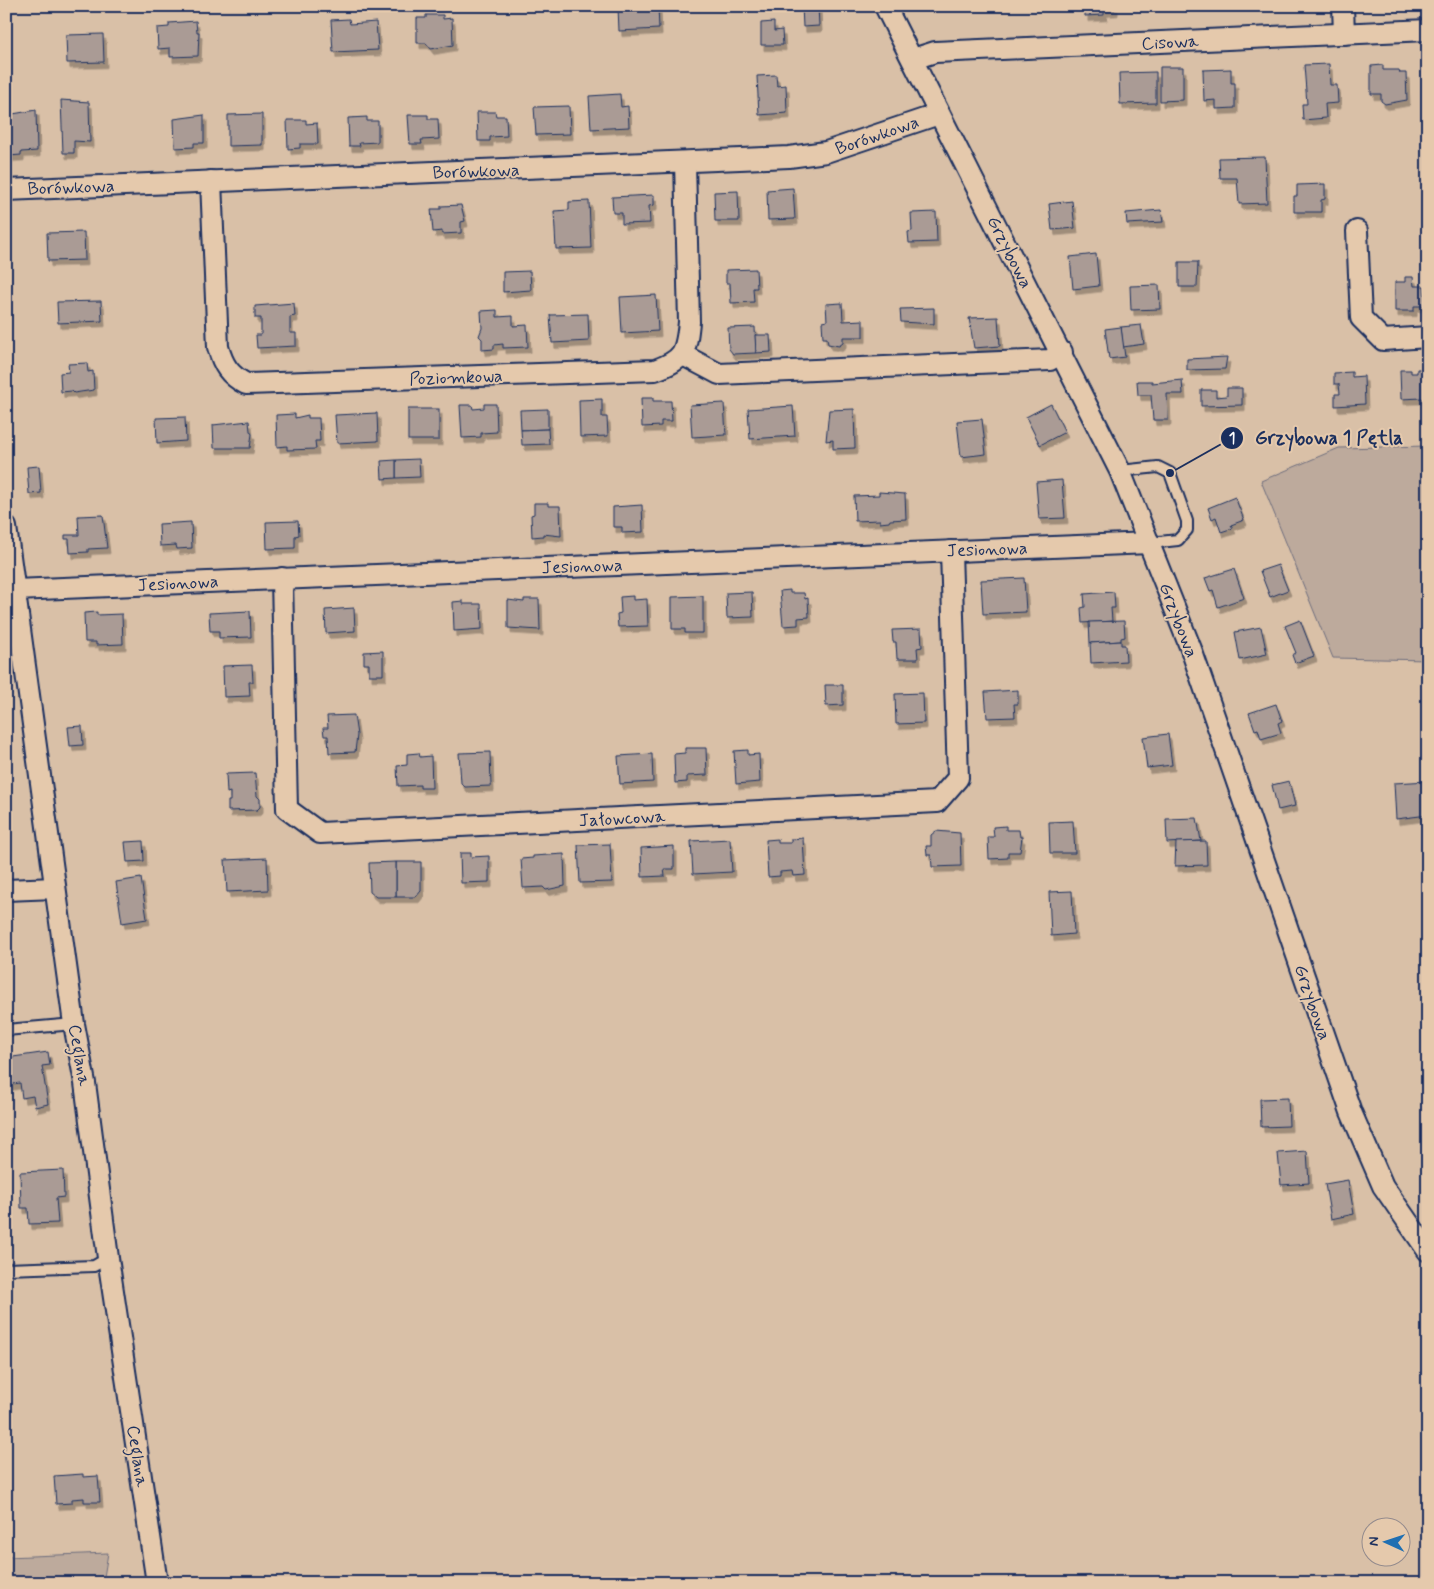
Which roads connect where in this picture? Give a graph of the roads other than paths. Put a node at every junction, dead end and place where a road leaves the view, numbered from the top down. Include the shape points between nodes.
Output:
1 (885, 6) edge
2 (1343, 6) edge
3 (1428, 30) edge
4 (1344, 34) junction
5 (913, 59) junction
6 (939, 114) junction
7 (685, 162) junction
8 (211, 181) junction
9 (6, 190) edge
10 (1357, 231) dead end
11 (1428, 337) edge
12 (1062, 352) junction
13 (683, 356) junction
14 (1120, 471) junction
15 (6, 527) edge
16 (1150, 543) junction
17 (951, 551) junction
18 (282, 578) junction
19 (15, 590) junction
20 (55, 888) junction
21 (6, 890) edge
22 (74, 1024) junction
23 (6, 1030) edge
24 (1428, 1251) edge
25 (108, 1258) junction
26 (6, 1269) edge
27 (157, 1583) edge

1 - 5 street, Grzybowa
2 - 4 street
3 - 4 street, Cisowa
4 - 5 street, Cisowa via 935,52
5 - 6 street, Grzybowa
6 - 7 street, Borówkowa via 826,152
6 - 12 street, Grzybowa
7 - 8 street, Borówkowa
7 - 13 street via 688,322
8 - 9 street, Borówkowa
8 - 13 street, Poziomkowa via 218,347 224,367 246,384 655,370
10 - 11 street via 1360,318 1383,340
12 - 13 street via 1050,360 719,374
12 - 14 street, Grzybowa
14 - 16 street, Grzybowa
14 - 16 lane via 1158,466 1170,473 1187,521 1187,530 1178,540
15 - 19 street, Ceglana
16 - 17 street, Jesionowa
16 - 24 street, Grzybowa via 1217,724 1352,1112 1383,1186
17 - 18 street, Jesionowa
17 - 18 street, Jałowcowa via 958,778 937,802 320,833 287,809
18 - 19 street, Jesionowa
19 - 20 street, Ceglana
20 - 21 street
20 - 22 street, Ceglana
22 - 23 lane
22 - 25 street, Ceglana
25 - 26 lane via 94,1266
25 - 27 street, Ceglana

